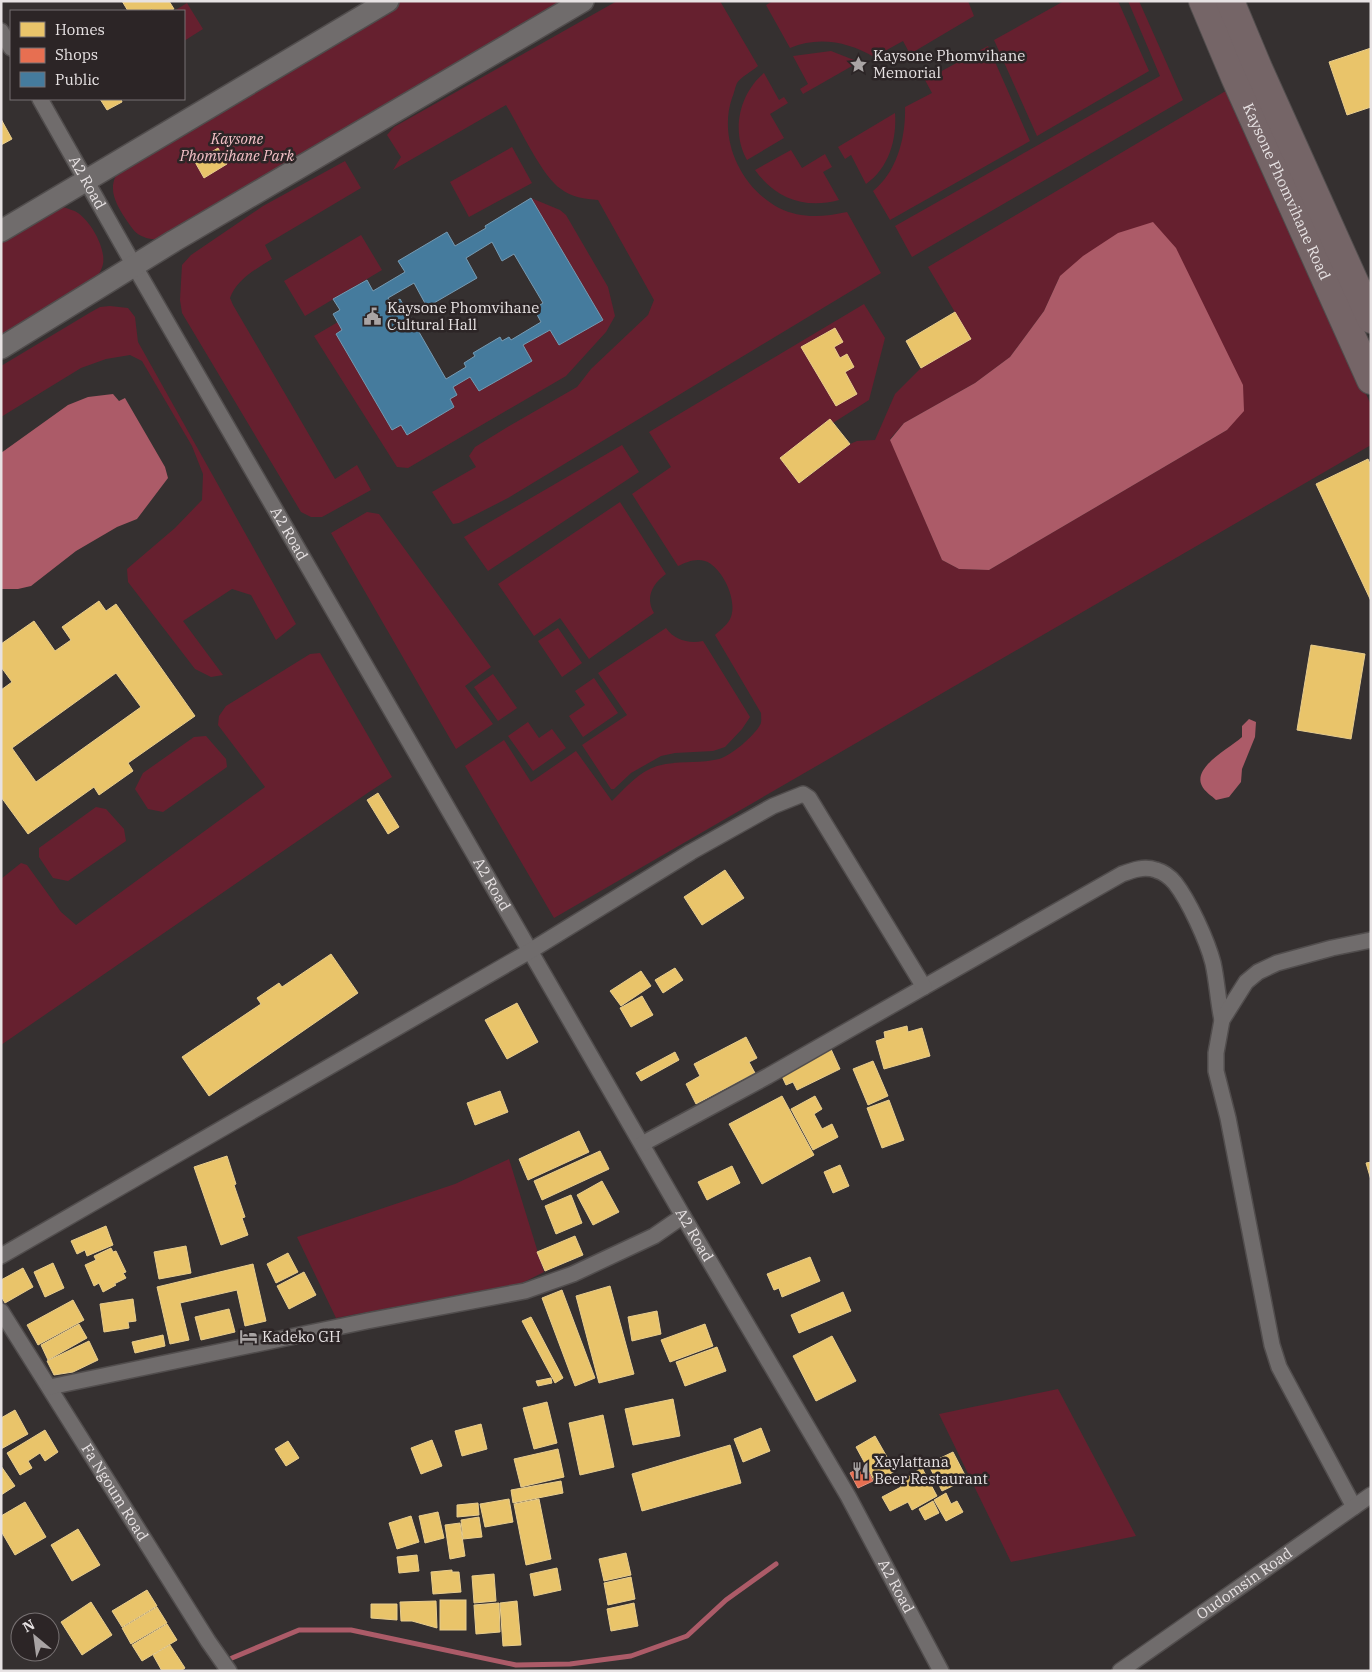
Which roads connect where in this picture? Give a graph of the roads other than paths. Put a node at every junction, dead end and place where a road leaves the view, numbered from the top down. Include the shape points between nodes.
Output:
1 (388, 1) edge
2 (583, 1) edge
3 (1203, 1) edge
4 (1230, 1) edge
5 (1, 31) edge
6 (10, 46) edge
7 (41, 100) edge
8 (87, 180) junction
9 (1, 230) edge
10 (135, 267) junction
11 (1371, 319) edge
12 (1, 348) edge
13 (1371, 380) edge
14 (1371, 940) edge
15 (530, 951) junction
16 (924, 987) junction
17 (1222, 1020) junction
18 (642, 1144) junction
19 (683, 1216) junction
20 (1, 1256) edge
21 (1, 1311) edge
22 (50, 1387) junction
23 (1371, 1495) edge
24 (1354, 1507) junction
25 (229, 1671) edge
26 (941, 1671) edge
27 (1120, 1671) edge

1 - 8 street
2 - 10 street via 182,236
3 - 13 highway, Kaysone Phomvihane Road
4 - 11 highway, Kaysone Phomvihane Road
5 - 6 street
7 - 8 street, A2 Road
8 - 9 street
8 - 10 street, A2 Road
10 - 12 street
10 - 15 street, A2 Road
14 - 17 street via 1277,963 1258,972 1246,982
15 - 16 street via 690,852 773,806 804,794 818,810
15 - 18 street, A2 Road
15 - 20 street
16 - 17 street via 1122,874 1142,868 1155,869 1174,882 1206,943
16 - 18 street
17 - 24 street via 1216,1071 1272,1345 1279,1366
18 - 19 street, A2 Road
19 - 22 street via 654,1236 573,1274 525,1291 367,1320
19 - 26 street, A2 Road via 848,1496
21 - 22 street, Fa Ngoum Road
22 - 25 street, Fa Ngoum Road
23 - 24 street, Oudomsin Road
24 - 27 street, Oudomsin Road

